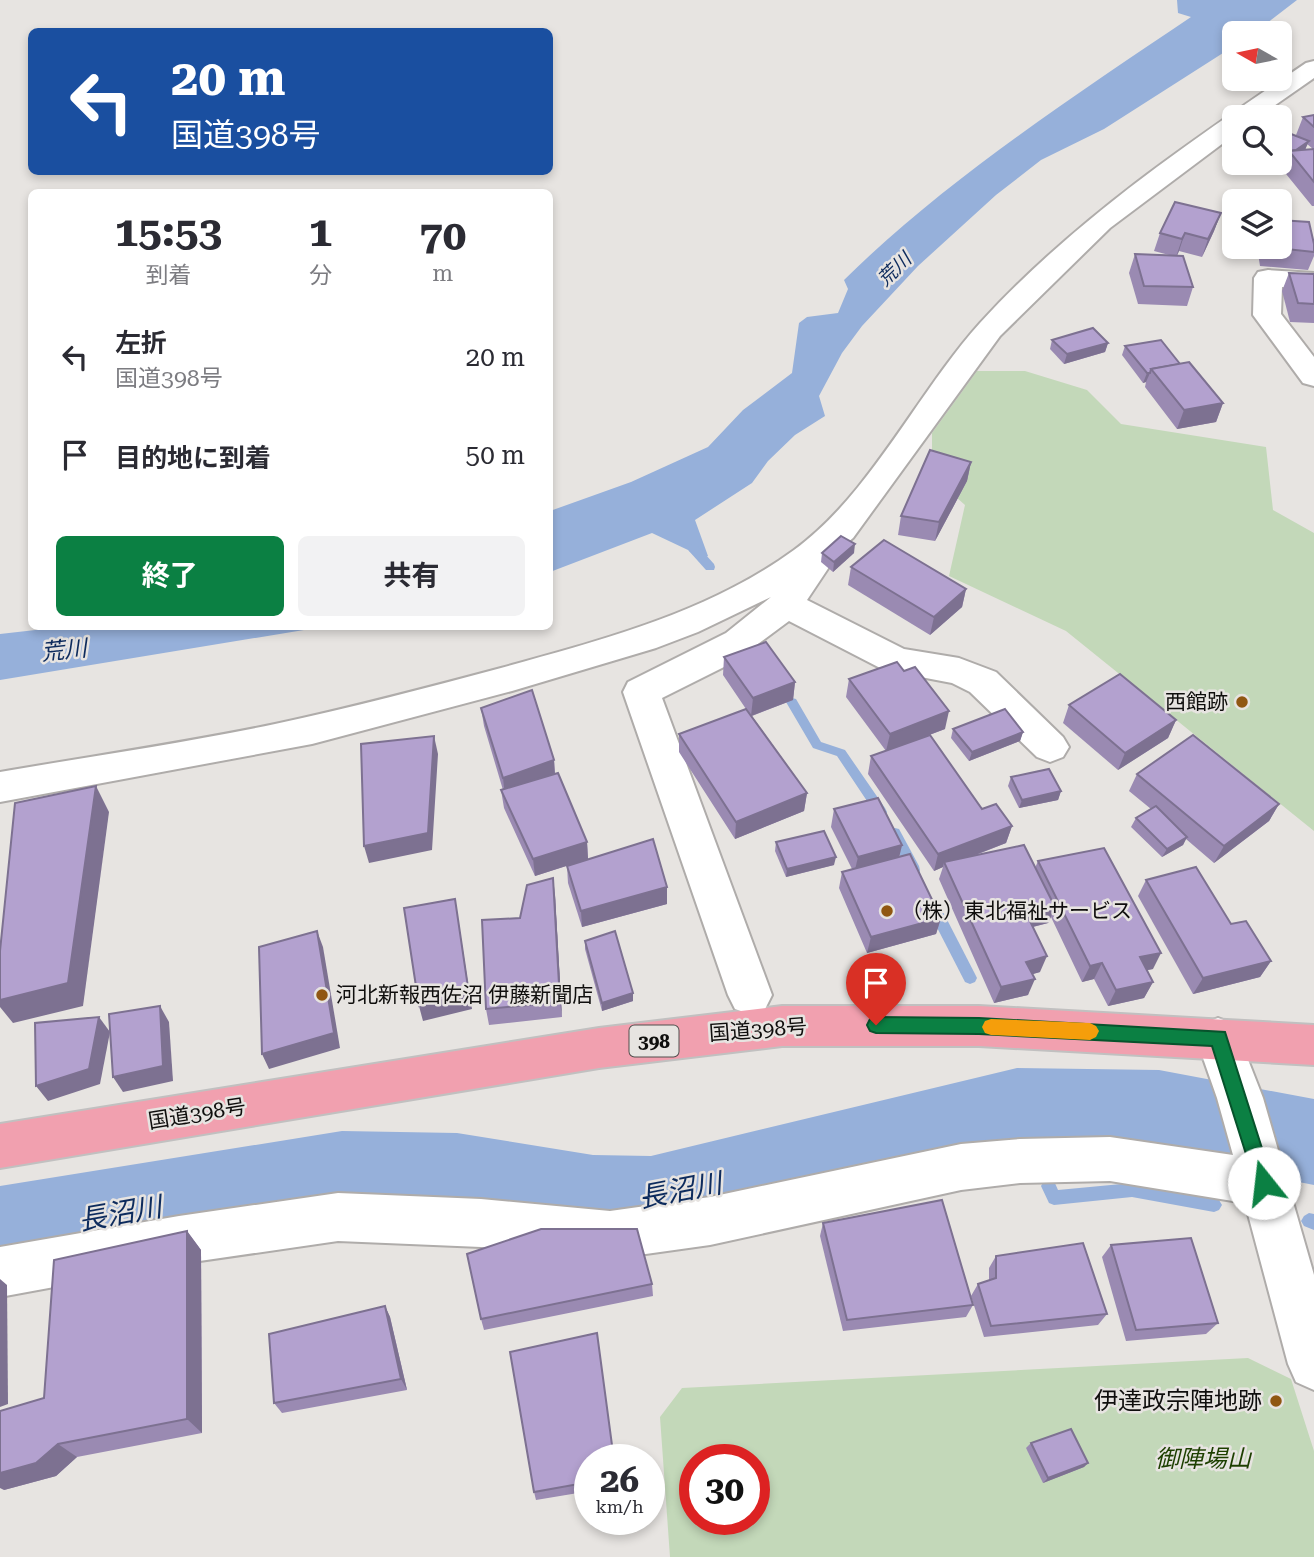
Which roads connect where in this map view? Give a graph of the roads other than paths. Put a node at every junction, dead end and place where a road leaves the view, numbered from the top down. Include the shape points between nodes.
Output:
1 (1314, 68) edge
2 (1260, 105) edge
3 (1222, 132) edge
4 (1314, 281) edge
5 (1314, 377) edge
6 (813, 555) junction
7 (785, 604) junction
8 (1050, 747) dead end
9 (0, 787) edge
10 (750, 995) dead end
11 (1218, 1038) junction
12 (1314, 1045) edge
13 (0, 1146) edge
14 (1261, 1175) junction
15 (0, 1272) edge
16 (1314, 1364) edge

1 - 2 street
3 - 6 street via 1101,222 990,330 841,530
4 - 5 street via 1268,278 1267,315
6 - 7 street via 812,567
6 - 9 street via 685,626 613,650 310,731
7 - 8 street via 897,662 959,671 983,682
7 - 10 street via 731,645 641,692
11 - 12 highway, 国道398号 / 398
11 - 13 highway, 国道398号 / 398 via 979,1026 782,1026 599,1048
11 - 14 street
14 - 15 street via 1110,1160 1020,1161 961,1167 710,1221 610,1235 338,1217
14 - 16 street

